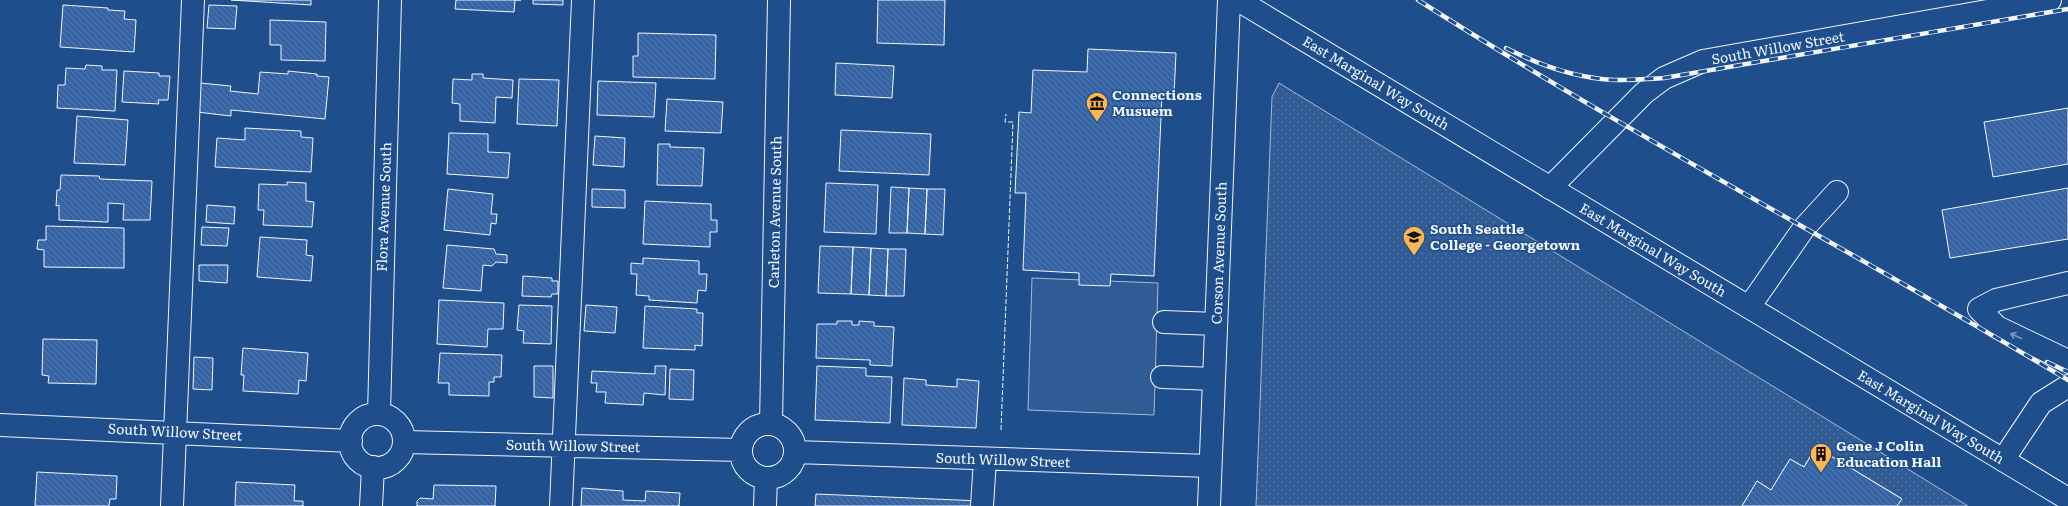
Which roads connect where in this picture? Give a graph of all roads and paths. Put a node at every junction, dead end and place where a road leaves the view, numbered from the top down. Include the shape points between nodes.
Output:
1 (193, 0) edge
2 (390, 0) edge
3 (583, 0) edge
4 (779, 0) edge
5 (1229, 0) edge
6 (1238, 0) edge
7 (2050, 0) edge
8 (1550, 188) junction
9 (1837, 192) dead end
10 (2068, 283) edge
11 (1749, 307) junction
12 (1164, 322) dead end
13 (1216, 324) junction
14 (2062, 353) edge
15 (1162, 377) dead end
16 (1214, 379) junction
17 (2068, 386) edge
18 (379, 414) junction
19 (771, 424) junction
20 (0, 425) edge
21 (175, 432) junction
22 (351, 441) junction
23 (404, 442) junction
24 (563, 446) junction
25 (741, 450) junction
26 (795, 452) junction
27 (984, 460) junction
28 (2003, 460) junction
29 (1210, 466) junction
30 (373, 467) junction
31 (766, 478) junction
32 (2068, 500) edge
33 (172, 506) edge
34 (371, 506) edge
35 (561, 506) edge
36 (765, 506) edge
37 (982, 506) edge
38 (1209, 506) edge

1 - 21 street
2 - 18 street, Flora Avenue South
3 - 24 street
4 - 19 street, Carleton Avenue South
5 - 13 street, Corson Avenue South
6 - 8 street, East Marginal Way South
7 - 8 street, South Willow Street via 1703,61 1664,78 1644,93
8 - 11 street, East Marginal Way South
9 - 11 street via 1804,228
14 -> 10 street via 1997,327 1979,309 1996,300
11 - 28 street, East Marginal Way South
12 - 13 street
13 - 16 street, Corson Avenue South
15 - 16 street
16 - 29 street, Corson Avenue South
17 - 28 street via 2041,403
18 - 22 street via 362,419 353,430
18 - 23 street via 396,421 404,434
19 - 25 street via 756,426 749,431
19 - 26 street via 788,432
20 - 21 street, South Willow Street
21 - 22 street, South Willow Street
21 - 33 street
22 - 30 street via 354,454 359,461
23 - 24 street, South Willow Street
23 - 30 street via 398,458 391,464
24 - 25 street, South Willow Street
24 - 35 street
25 - 31 street via 745,465 751,472
26 - 27 street, South Willow Street
26 - 31 street via 792,464 786,471 778,476
27 - 29 street, South Willow Street
27 - 37 street
28 - 32 street, East Marginal Way South
29 - 38 street, Corson Avenue South
30 - 34 street
31 - 36 street

